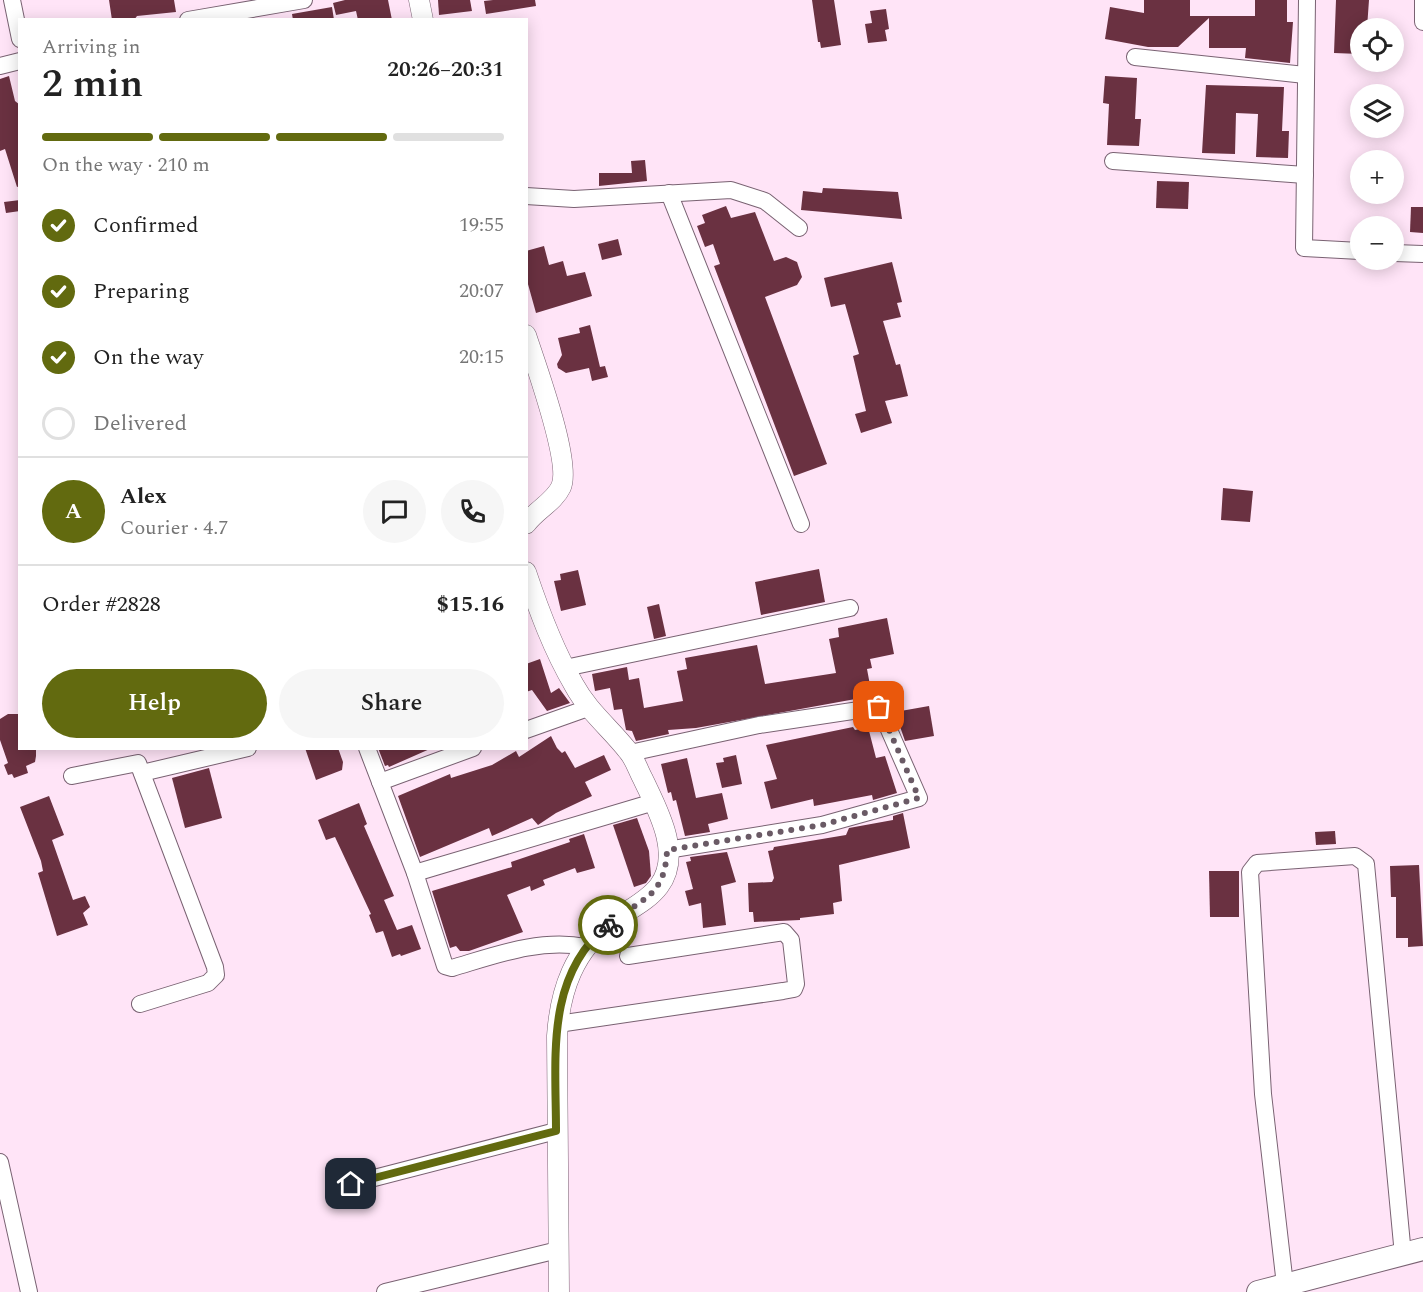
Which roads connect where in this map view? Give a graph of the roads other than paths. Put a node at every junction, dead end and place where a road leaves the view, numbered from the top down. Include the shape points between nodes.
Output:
1 (12, 0) edge
2 (419, 0) edge
3 (1306, 0) edge
4 (1423, 0) edge
5 (297, 1) edge
6 (199, 18) edge
7 (423, 18) edge
8 (1423, 22) edge
9 (18, 29) edge
10 (1135, 57) dead end
11 (18, 62) edge
12 (0, 66) edge
13 (1305, 75) junction
14 (1113, 161) dead end
15 (1305, 175) junction
16 (669, 193) junction
17 (528, 196) edge
18 (799, 228) dead end
19 (1350, 250) edge
20 (1404, 253) edge
21 (1423, 254) edge
22 (528, 342) edge
23 (534, 510) edge
24 (801, 524) dead end
25 (528, 578) edge
26 (850, 608) dead end
27 (565, 668) junction
28 (588, 708) junction
29 (528, 729) edge
30 (240, 750) edge
31 (369, 750) edge
32 (468, 750) edge
33 (630, 753) junction
34 (142, 773) junction
35 (72, 776) dead end
36 (380, 782) junction
37 (654, 802) junction
38 (667, 850) junction
39 (415, 873) junction
40 (586, 946) junction
41 (628, 956) dead end
42 (141, 1004) dead end
43 (558, 1024) junction
44 (556, 1131) junction
45 (0, 1162) edge
46 (351, 1184) dead end
47 (558, 1250) junction
48 (1413, 1252) edge
49 (1285, 1285) junction
50 (29, 1292) edge
51 (385, 1292) edge
52 (559, 1292) edge
53 (1258, 1292) edge

1 - 9 street
2 - 7 street
3 - 13 street
4 - 8 street
5 - 6 street
10 - 13 street
11 - 12 street
13 - 15 street
14 - 15 street
15 - 19 street via 1304,248
16 - 17 street via 574,199
16 - 18 street via 740,191 774,207
16 - 24 street
20 - 21 street
22 - 23 street via 564,472 560,489
25 - 27 street
26 - 27 street
27 - 28 street
28 - 29 street
28 - 33 street
30 - 34 street
31 - 36 street
32 - 36 street
33 - 37 street
33 - 38 street via 759,725 879,707 919,798 822,825
34 - 35 street via 138,762
34 - 42 street via 216,972 208,983
36 - 39 street
37 - 38 street
37 - 39 street
38 - 40 street via 666,869 659,885
39 - 40 street via 448,968 541,944
40 - 43 street via 566,983
41 - 43 street via 784,932 791,940 796,984 783,992
43 - 44 street
44 - 46 street
44 - 47 street
45 - 50 street
47 - 51 street
47 - 52 street
48 - 49 main road
48 - 49 street via 1366,864 1355,856 1257,863 1250,872 1260,1062
49 - 53 main road

